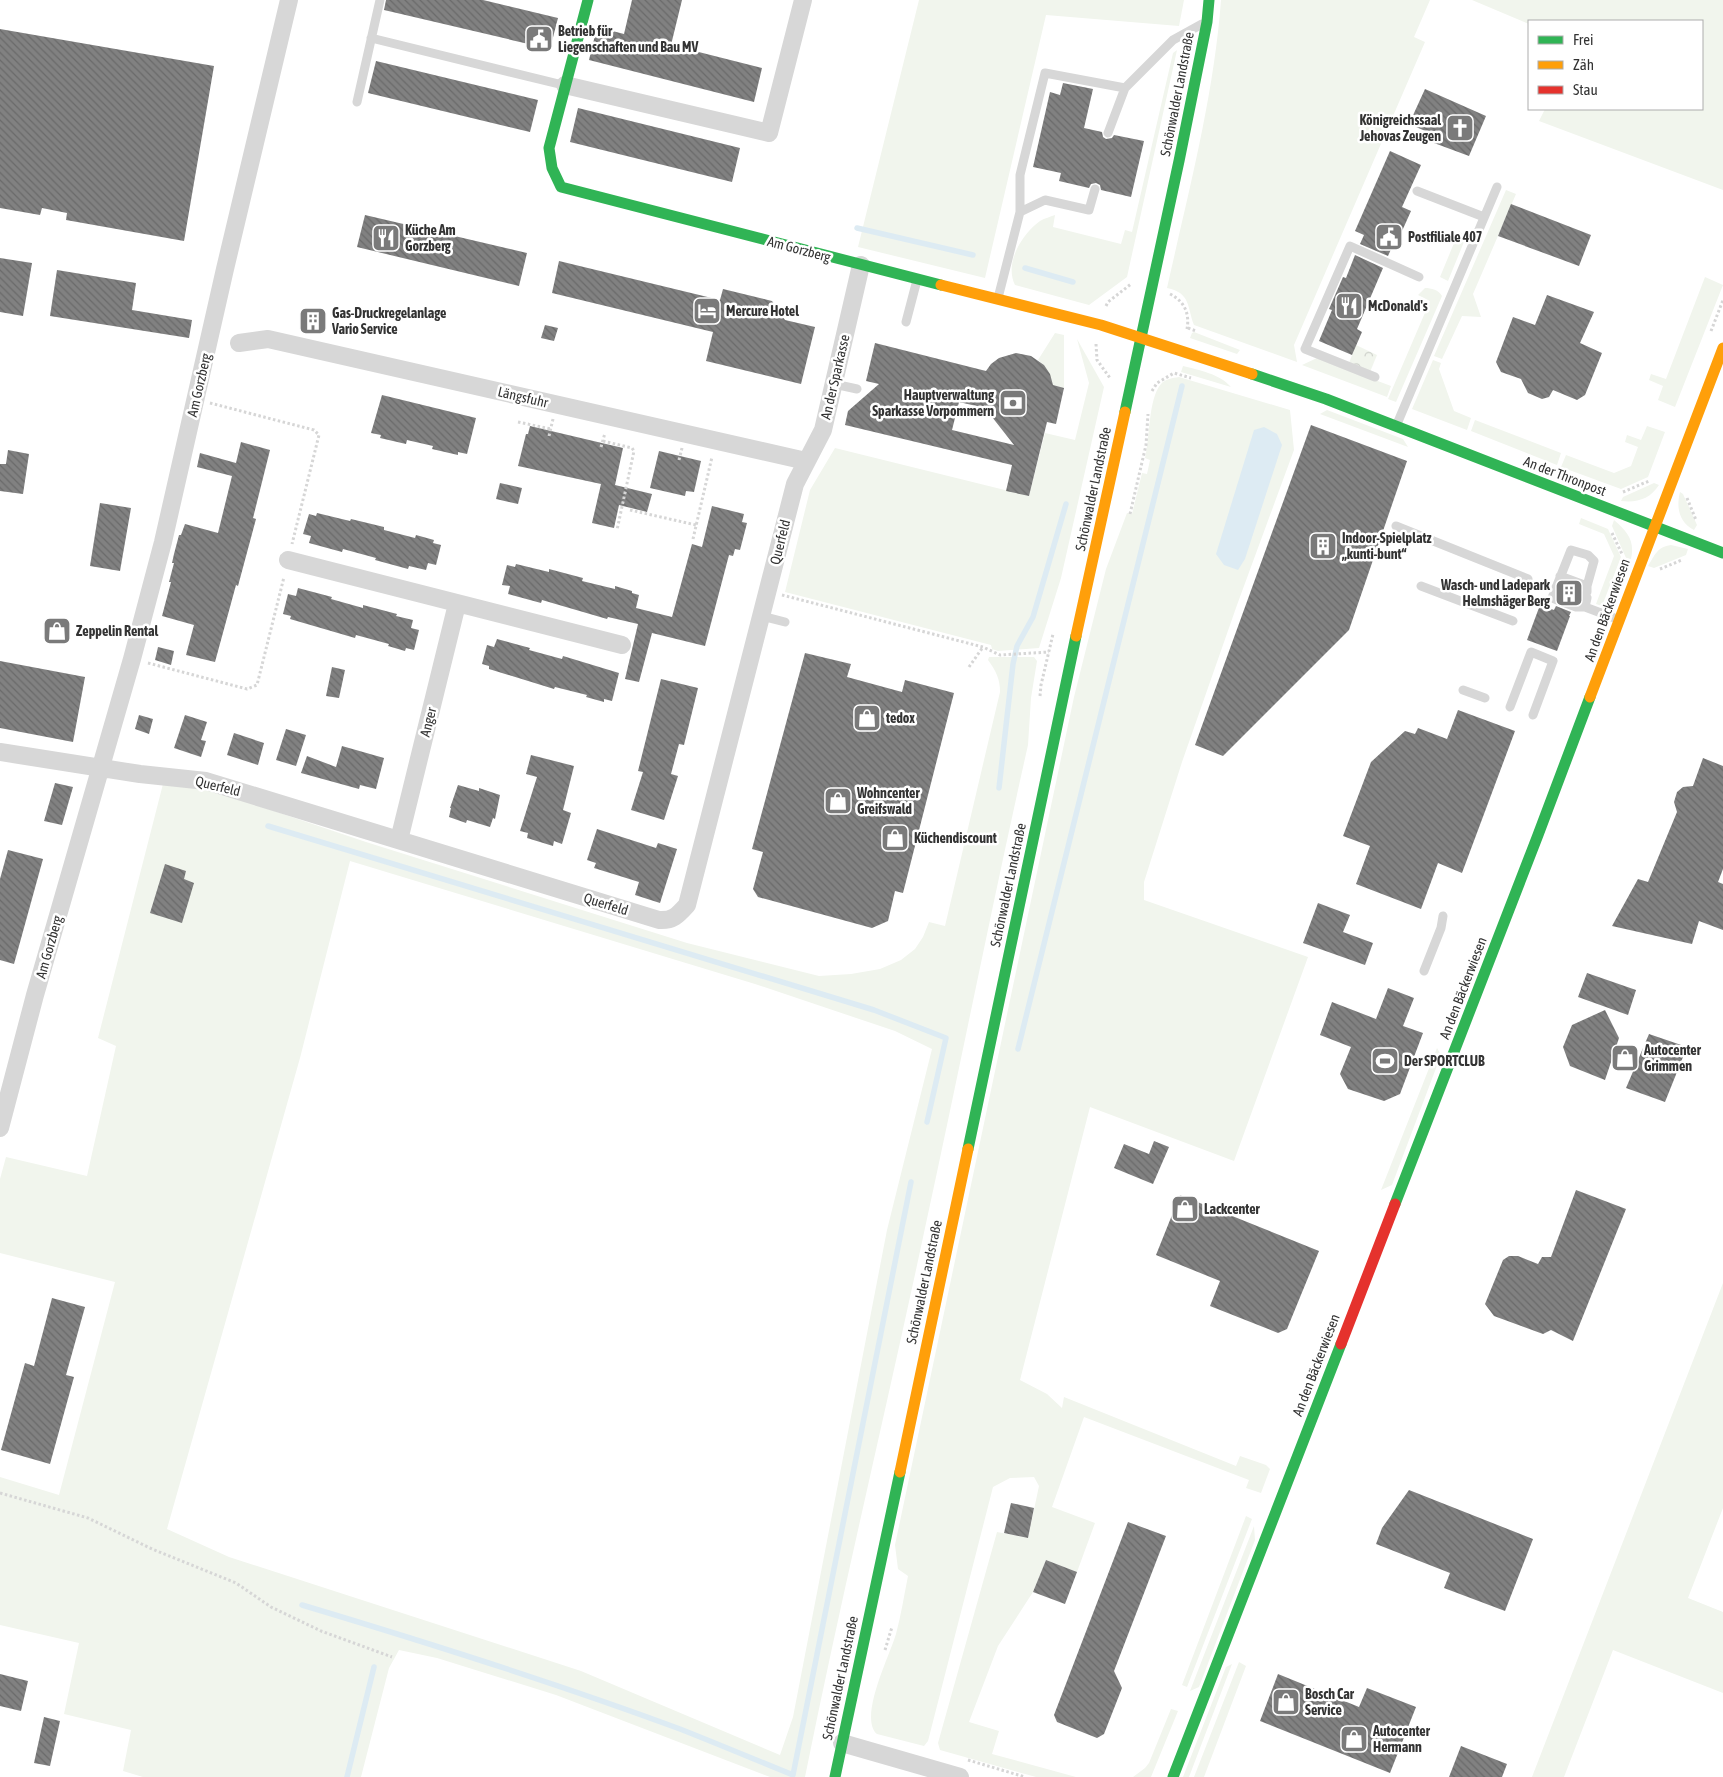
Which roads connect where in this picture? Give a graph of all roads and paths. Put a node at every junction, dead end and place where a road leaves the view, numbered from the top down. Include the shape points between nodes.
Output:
1 (288, 0) edge
2 (380, 0) edge
3 (588, 0) edge
4 (803, 0) edge
5 (1208, 0) edge
6 (1207, 22) junction
7 (372, 38) junction
8 (565, 85) junction
9 (1125, 88) junction
10 (357, 102) dead end
11 (1108, 133) dead end
12 (1497, 186) dead end
13 (1095, 189) dead end
14 (1417, 191) dead end
15 (1020, 212) junction
16 (1484, 217) junction
17 (861, 265) junction
18 (1419, 277) dead end
19 (917, 279) junction
20 (1130, 284) dead end
21 (1166, 292) dead end
22 (998, 299) junction
23 (1105, 310) dead end
24 (906, 322) dead end
25 (1188, 328) dead end
26 (1142, 336) junction
27 (239, 343) dead end
28 (1723, 348) edge
29 (1375, 377) dead end
30 (1194, 379) dead end
31 (834, 384) junction
32 (857, 390) dead end
33 (1150, 396) dead end
34 (195, 400) junction
35 (1148, 411) dead end
36 (518, 422) dead end
37 (1396, 427) junction
38 (551, 429) dead end
39 (603, 441) dead end
40 (716, 441) junction
41 (806, 461) junction
42 (795, 484) joint
43 (630, 510) dead end
44 (1130, 514) dead end
45 (696, 525) junction
46 (1396, 526) dead end
47 (1654, 526) junction
48 (1609, 527) dead end
49 (617, 530) dead end
50 (693, 539) dead end
51 (1693, 542) junction
52 (1723, 553) edge
53 (288, 560) junction
54 (1639, 565) junction
55 (1560, 576) junction
56 (1528, 579) dead end
57 (1421, 586) dead end
58 (1587, 586) junction
59 (1556, 587) junction
60 (780, 595) dead end
61 (1586, 603) junction
62 (458, 604) junction
63 (762, 616) junction
64 (1619, 620) junction
65 (1512, 621) dead end
66 (785, 622) dead end
67 (622, 645) dead end
68 (983, 648) junction
69 (1049, 652) dead end
70 (132, 659) junction
71 (969, 667) dead end
72 (1463, 690) dead end
73 (1485, 698) dead end
74 (1510, 707) dead end
75 (1533, 715) dead end
76 (0, 752) edge
77 (100, 767) junction
78 (399, 840) junction
79 (1443, 916) dead end
80 (1424, 971) dead end
81 (0, 1128) edge
82 (0, 1493) edge
83 (892, 1627) dead end
84 (884, 1654) dead end
85 (392, 1657) dead end
86 (842, 1743) junction
87 (959, 1758) dead end
88 (835, 1777) edge
89 (960, 1777) edge
90 (1025, 1777) edge
91 (1173, 1777) edge

1 - 34 street, Am Gorzberg
2 - 7 lane
3 - 8 street, Am Gorzberg
4 - 8 street via 769,133
5 - 6 street, Schönwalder Landstraße
6 - 9 lane via 1173,40
6 - 26 street, Schönwalder Landstraße
7 - 8 lane
7 - 10 lane
8 - 17 street, Am Gorzberg via 549,148 552,171 561,187
9 - 11 lane
9 - 15 lane via 1045,73 1020,175
12 - 16 lane
13 - 15 lane via 1089,210 1044,200
14 - 16 lane
15 - 22 lane
16 - 37 lane
17 - 19 street, Am Gorzberg
17 - 31 street, An der Sparkasse
18 - 29 lane via 1350,246 1305,348
19 - 22 street, Am Gorzberg
19 - 24 lane
20 - 23 path via 1108,302
21 - 25 path via 1180,299 1186,310
22 - 26 street, Am Gorzberg
26 - 37 street, An der Thronpost
26 - 86 street, Schönwalder Landstraße
27 - 40 street, Längsfuhr via 268,339
28 - 47 street, An den Bäckerwiesen
30 - 33 path via 1174,373 1156,383
31 - 32 lane
31 - 41 street, An der Sparkasse via 823,430
34 - 53 path via 314,430 319,435
34 - 70 street, Am Gorzberg
35 - 44 path via 1146,445
36 - 38 path
37 - 47 street, An der Thronpost
39 - 49 path via 632,448 634,452
40 - 41 street, Längsfuhr
40 - 45 path via 712,469
41 - 42 street, An der Sparkasse
42 - 63 street, Querfeld
43 - 45 path
45 - 50 path
46 - 56 lane
47 - 51 street, An der Thronpost
47 - 54 street, An den Bäckerwiesen
48 - 54 path via 1624,560
51 - 52 street, An der Thronpost
51 - 54 path via 1687,558 1654,571
53 - 62 street
53 - 70 path via 256,685 247,689
54 - 64 street, An den Bäckerwiesen
55 - 58 lane
55 - 58 lane via 1571,550 1588,555 1594,561
55 - 59 lane
57 - 65 lane
58 - 61 lane
59 - 61 lane
59 - 61 lane via 1552,598 1576,607
60 - 68 path
61 - 64 lane
62 - 67 street
62 - 78 street, Anger
63 - 66 lane
63 - 78 street, Querfeld via 687,905 674,918 659,920
64 - 91 street, An den Bäckerwiesen
68 - 69 path via 1000,654
68 - 71 path
70 - 77 street, Am Gorzberg
72 - 73 lane
74 - 75 lane via 1531,652 1553,661
76 - 77 street
77 - 78 street, Querfeld via 206,781
77 - 81 street, Am Gorzberg
79 - 80 lane
82 - 85 path via 88,1518 152,1549 236,1583 271,1607 321,1632
83 - 84 path
86 - 88 street, Schönwalder Landstraße
86 - 89 street
87 - 90 path

